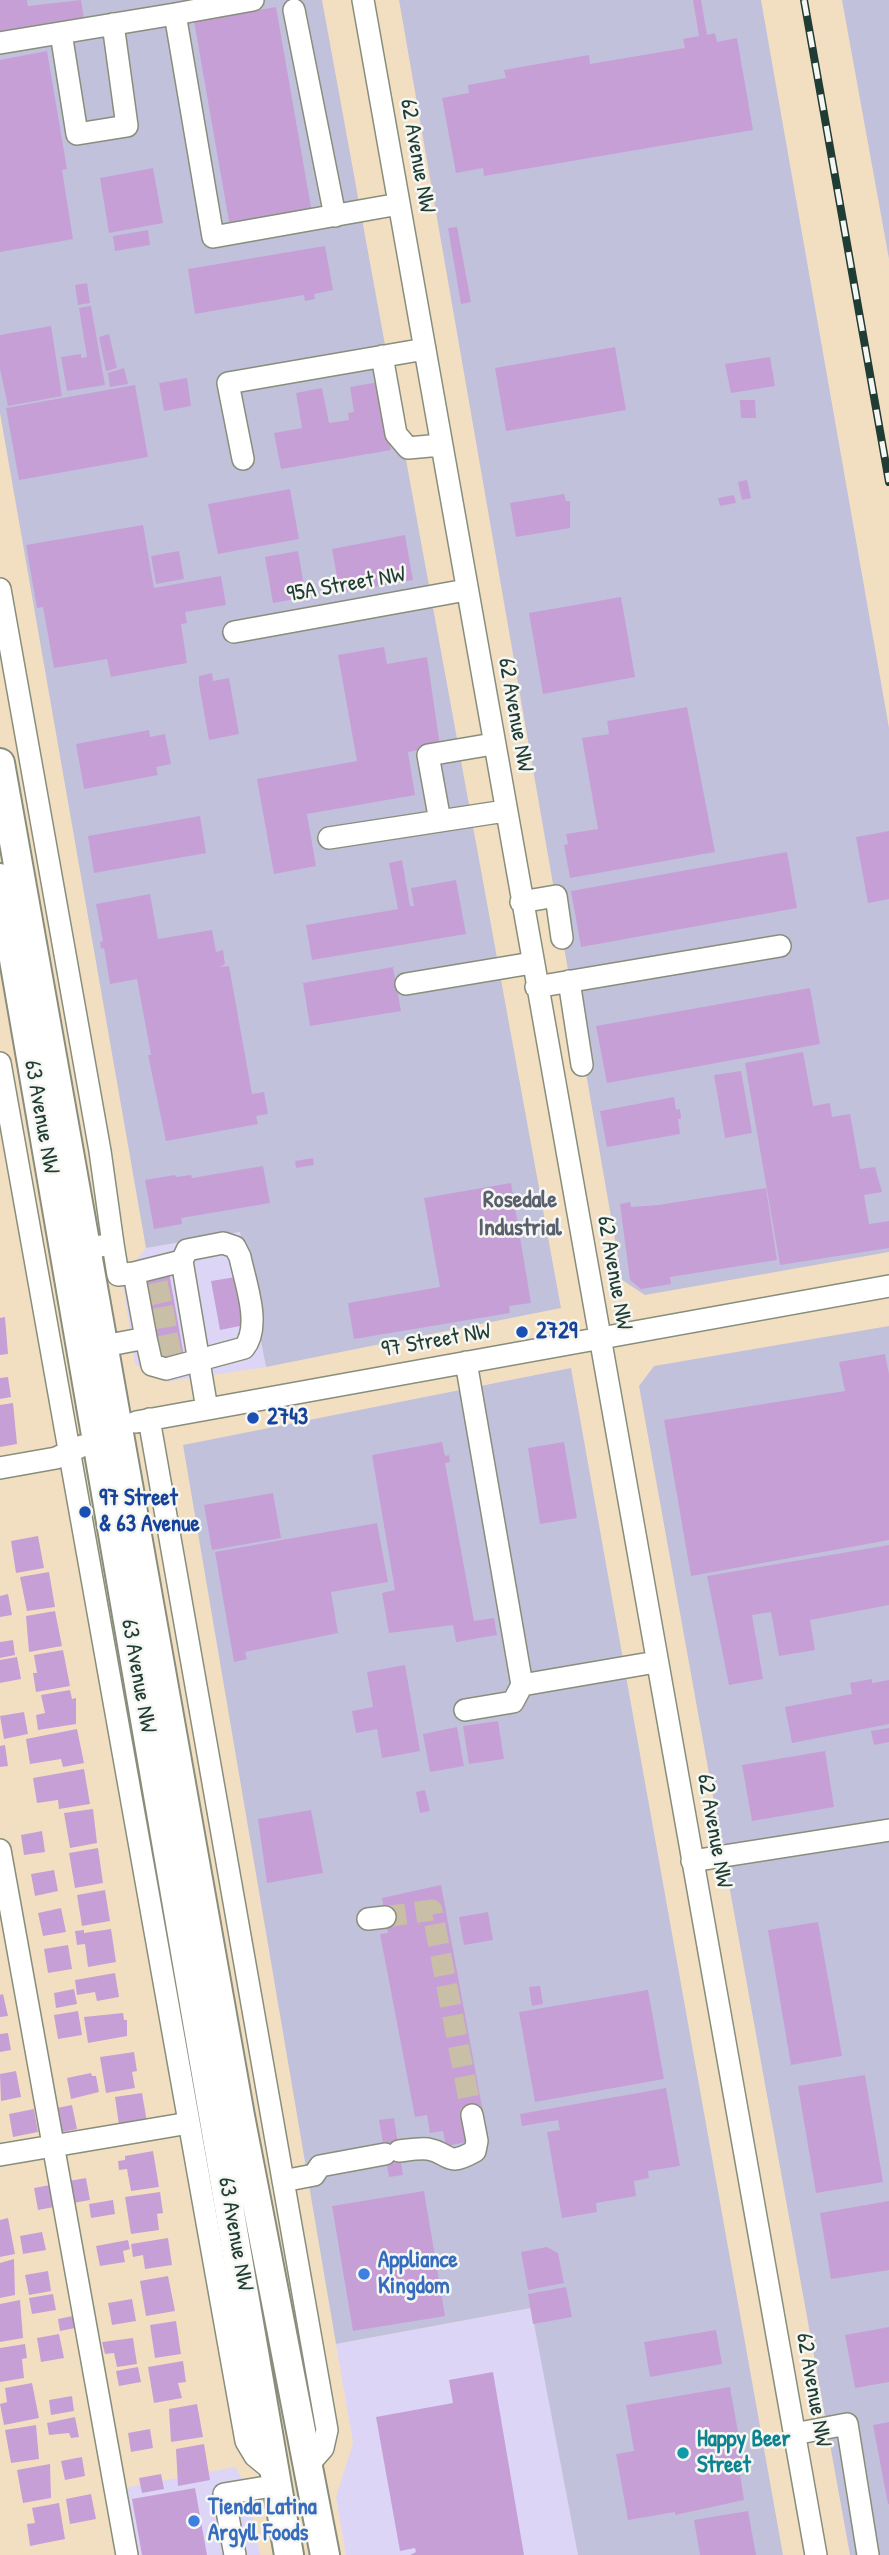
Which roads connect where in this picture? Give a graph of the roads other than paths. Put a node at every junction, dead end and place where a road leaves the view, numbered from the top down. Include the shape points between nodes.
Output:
1 (253, 0) edge
2 (363, 0) edge
3 (294, 10) dead end
4 (176, 14) junction
5 (113, 24) junction
6 (61, 33) junction
7 (0, 43) edge
8 (399, 204) junction
9 (335, 216) junction
10 (425, 349) junction
11 (382, 356) junction
12 (441, 445) junction
13 (243, 459) dead end
14 (0, 589) edge
15 (466, 590) junction
16 (234, 632) dead end
17 (4, 635) edge
18 (494, 744) junction
19 (0, 763) edge
20 (505, 811) junction
21 (440, 821) junction
22 (329, 838) dead end
23 (47, 852) junction
24 (5, 866) edge
25 (521, 902) junction
26 (562, 938) dead end
27 (780, 946) dead end
28 (532, 963) junction
29 (569, 981) junction
30 (406, 984) dead end
31 (536, 987) junction
32 (0, 1063) edge
33 (582, 1065) dead end
34 (100, 1152) junction
35 (71, 1156) junction
36 (100, 1246) junction
37 (182, 1261) junction
38 (134, 1273) junction
39 (889, 1286) edge
40 (150, 1335) junction
41 (598, 1338) junction
42 (104, 1346) junction
43 (199, 1361) junction
44 (466, 1362) junction
45 (208, 1409) junction
46 (149, 1419) junction
47 (108, 1432) junction
48 (70, 1452) junction
49 (0, 1468) edge
50 (191, 1660) junction
51 (656, 1662) junction
52 (160, 1665) junction
53 (522, 1685) junction
54 (465, 1710) dead end
55 (202, 1728) junction
56 (172, 1733) junction
57 (889, 1830) edge
58 (0, 1850) edge
59 (692, 1861) junction
60 (270, 2110) junction
61 (472, 2115) tunnel mouth
62 (240, 2116) junction
63 (189, 2123) junction
64 (54, 2146) junction
65 (0, 2155) edge
66 (283, 2181) junction
67 (794, 2434) junction
68 (308, 2465) junction
69 (278, 2479) junction
70 (127, 2555) edge
71 (235, 2555) edge
72 (289, 2555) edge
73 (325, 2555) edge
74 (816, 2555) edge
75 (868, 2555) edge

1 - 4 street
2 - 8 street, 62 Avenue NW
3 - 9 street
4 - 5 street
4 - 9 street via 214,237
5 - 6 street
5 - 6 street via 127,126 77,134
6 - 7 street
8 - 9 street
8 - 10 street, 62 Avenue NW
10 - 11 street
10 - 12 street, 62 Avenue NW
11 - 12 street via 396,434 408,448
11 - 13 street via 228,383
12 - 15 street, 62 Avenue NW
14 - 17 street, 63 Avenue NW
15 - 16 street, 95A Street NW
15 - 18 street, 62 Avenue NW
17 - 23 street, 63 Avenue NW
18 - 20 street, 62 Avenue NW
18 - 21 street via 428,755
19 - 24 main road, 63 Avenue NW
20 - 21 street
20 - 25 street, 62 Avenue NW
21 - 22 street
23 - 24 street
23 - 34 street, 63 Avenue NW
24 - 35 main road, 63 Avenue NW
24 - 47 main road, 63 Avenue NW
25 - 26 street via 556,896
25 - 28 street, 62 Avenue NW
27 - 29 street
28 - 30 street
28 - 31 street, 62 Avenue NW
29 - 31 street
29 - 33 street
31 - 41 street, 62 Avenue NW
32 - 48 street, 63 Avenue NW
34 - 35 street
34 - 36 street, 63 Avenue NW
35 - 36 main road, 63 Avenue NW
36 - 38 street via 118,1275
36 - 42 main road, 63 Avenue NW
37 - 38 street
37 - 43 street via 180,1288 189,1340
37 - 43 street via 187,1250 223,1243 235,1247 252,1320 251,1339 244,1348
38 - 40 street via 144,1296
39 - 41 street, 97 Street NW
40 - 42 street
40 - 43 street via 152,1365 160,1368
41 - 44 street, 97 Street NW
41 - 51 street, 62 Avenue NW
42 - 47 main road, 63 Avenue NW
43 - 45 street
44 - 45 street, 97 Street NW
44 - 53 street
45 - 46 street, 97 Street NW
46 - 47 street, 97 Street NW
46 - 50 street
47 - 48 street, 97 Street NW
47 - 52 main road, 63 Avenue NW
47 - 69 main road, 63 Avenue NW
48 - 49 street, 97 Street NW
48 - 63 street, 63 Avenue NW
50 - 52 street
50 - 55 street
51 - 53 street
51 - 59 street, 62 Avenue NW
52 - 56 main road, 63 Avenue NW
53 - 54 street via 513,1702
55 - 56 street
55 - 60 street
56 - 62 main road, 63 Avenue NW
57 - 59 street
58 - 64 street
59 - 67 street, 62 Avenue NW
60 - 62 street
60 - 66 street
61 - 66 street via 477,2140 475,2151 466,2156 446,2159 429,2149 392,2152 320,2166 314,2175
62 - 68 main road, 63 Avenue NW
63 - 64 street
63 - 69 street, 63 Avenue NW via 246,2441
64 - 65 street
64 - 70 street
66 - 68 street via 327,2430 323,2448
67 - 74 street, 62 Avenue NW
67 - 75 street via 846,2424
68 - 73 main road, 63 Avenue NW
69 - 71 street via 224,2494
69 - 72 main road, 63 Avenue NW

